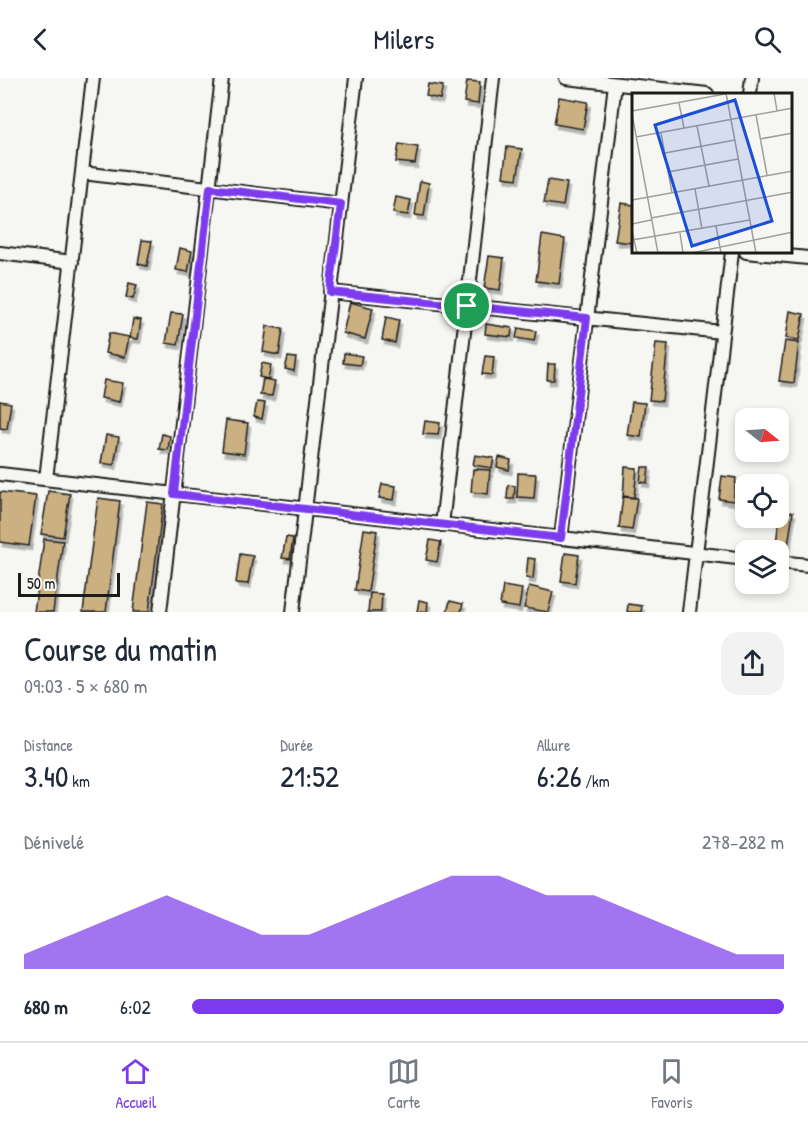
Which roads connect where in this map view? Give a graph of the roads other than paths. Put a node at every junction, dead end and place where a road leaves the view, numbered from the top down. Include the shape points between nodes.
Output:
1 (93, 78) edge
2 (222, 78) edge
3 (356, 78) edge
4 (493, 78) edge
5 (566, 78) edge
6 (752, 78) edge
7 (615, 84) junction
8 (698, 93) edge
9 (750, 93) edge
10 (82, 173) junction
11 (210, 188) junction
12 (341, 204) junction
13 (0, 253) edge
14 (732, 254) edge
15 (767, 254) edge
16 (808, 258) edge
17 (72, 262) junction
18 (330, 292) junction
19 (467, 306) junction
20 (587, 318) junction
21 (722, 332) junction
22 (0, 474) edge
23 (46, 479) junction
24 (174, 494) junction
25 (305, 509) junction
26 (442, 525) junction
27 (561, 538) junction
28 (696, 554) junction
29 (735, 558) edge
30 (789, 563) edge
31 (808, 565) edge
32 (160, 612) edge
33 (293, 612) edge
34 (689, 612) edge

1 - 10 street
2 - 11 street
3 - 12 street
4 - 19 street
5 - 7 street
6 - 9 street
7 - 8 street
7 - 20 street
10 - 11 street
10 - 17 street
11 - 12 street
11 - 24 street
12 - 18 street
13 - 17 street
14 - 21 street
15 - 16 street
17 - 23 street
18 - 19 street
18 - 25 street
19 - 20 street
19 - 26 street
20 - 21 street
20 - 27 street
21 - 28 street
22 - 23 street
23 - 24 street
24 - 25 street
24 - 32 street
25 - 26 street
25 - 33 street
26 - 27 street
27 - 28 street
28 - 29 street
28 - 34 street
30 - 31 street

